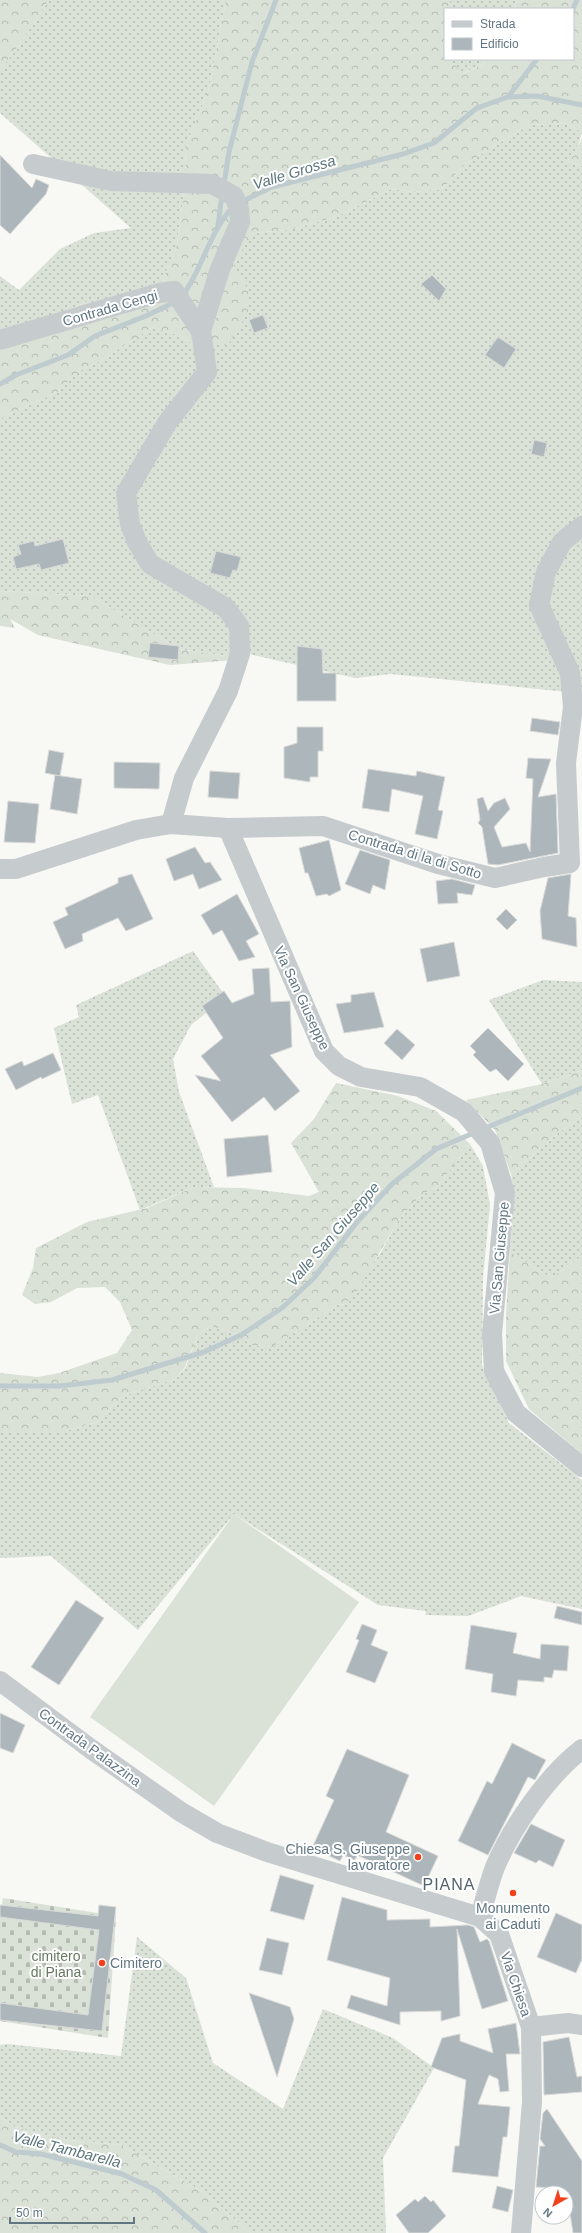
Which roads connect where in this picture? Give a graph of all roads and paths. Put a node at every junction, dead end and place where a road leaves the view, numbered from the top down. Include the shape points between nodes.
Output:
1 (33, 164) dead end
2 (201, 331) junction
3 (0, 340) edge
4 (582, 526) edge
5 (575, 807) edge
6 (171, 824) junction
7 (228, 828) junction
8 (0, 869) edge
9 (582, 1467) edge
10 (0, 1681) edge
11 (582, 1749) edge
12 (182, 1812) joint
13 (480, 1917) junction
14 (582, 2025) edge
15 (531, 2027) junction
16 (521, 2233) edge

1 - 2 street via 111,181 212,184 234,196 240,222 220,269
2 - 3 street, Contrada Cengi via 174,292 159,293
2 - 6 street via 207,372 167,423 126,493 130,524 150,564 226,608 239,626 240,654 228,691 184,778
4 - 5 street via 562,542 546,572 539,605 570,673 573,707 566,763
5 - 7 street, Contrada di la di Sotto via 570,863 495,878 438,864 323,826
6 - 7 street
6 - 8 street via 136,830 16,869
7 - 9 street, Via San Giuseppe via 324,1051 339,1066 361,1077 420,1087 464,1112 490,1143 505,1193 492,1334 494,1371 516,1413
10 - 12 street, Contrada Palazzina via 91,1749
11 - 13 street via 555,1773 523,1816 495,1867
12 - 13 street, Via Chiesa via 217,1833 266,1852
13 - 15 street, Via Chiesa via 498,1934
14 - 15 street via 568,2023
15 - 16 street, Via Chiesa via 532,2102

